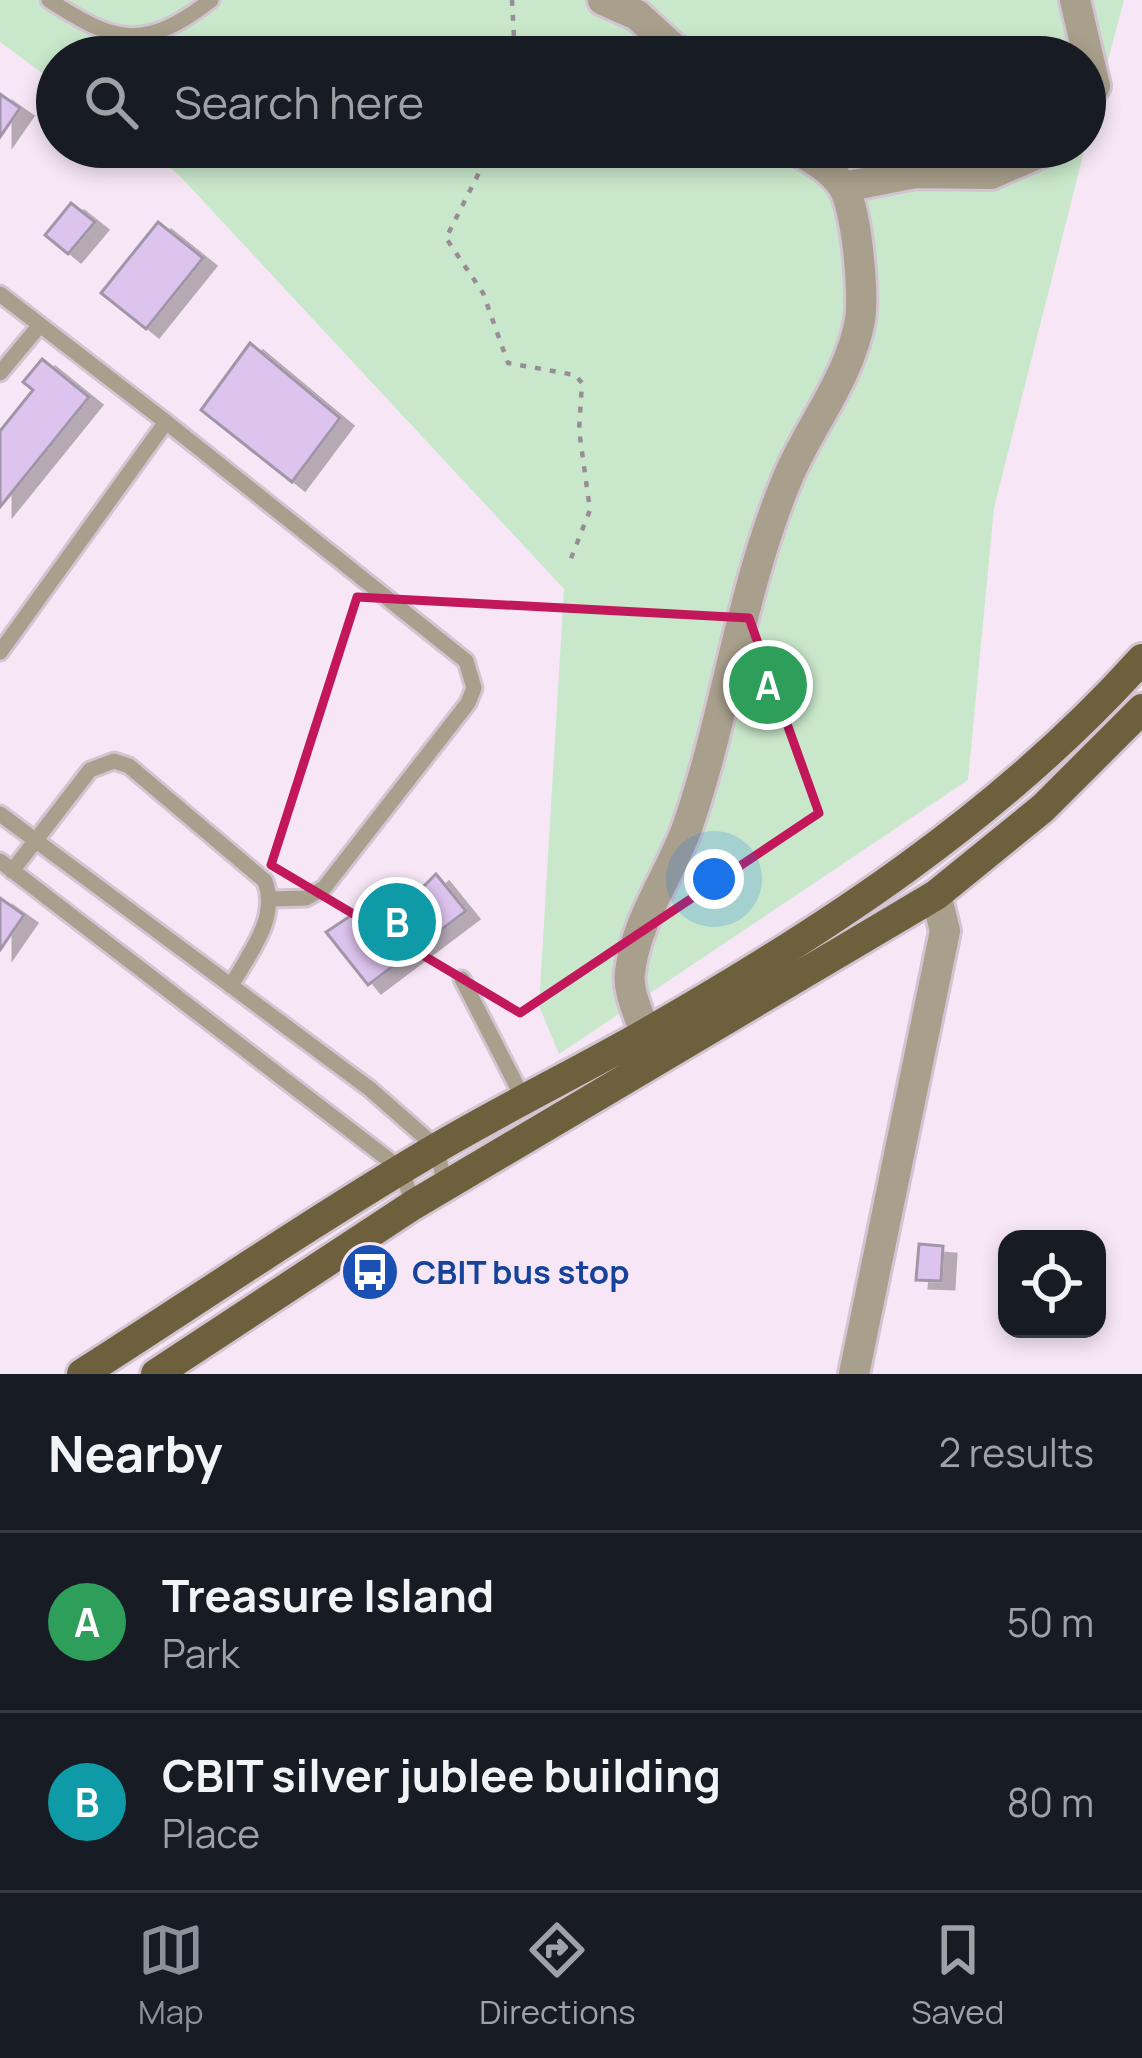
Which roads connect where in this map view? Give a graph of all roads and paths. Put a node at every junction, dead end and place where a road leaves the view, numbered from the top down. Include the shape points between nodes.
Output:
1 (49, 0) edge
2 (211, 0) edge
3 (512, 0) edge
4 (603, 0) edge
5 (1076, 0) edge
6 (114, 36) edge
7 (146, 36) edge
8 (514, 36) edge
9 (660, 36) edge
10 (1084, 36) edge
11 (481, 168) edge
12 (824, 168) edge
13 (1006, 168) edge
14 (844, 187) junction
15 (0, 294) edge
16 (40, 325) junction
17 (0, 373) edge
18 (166, 422) junction
19 (570, 561) dead end
20 (0, 652) edge
21 (1142, 659) edge
22 (1142, 709) edge
23 (0, 814) edge
24 (38, 842) junction
25 (6, 866) edge
26 (936, 895) junction
27 (272, 899) junction
28 (462, 979) dead end
29 (231, 986) junction
30 (645, 1034) junction
31 (524, 1100) junction
32 (437, 1148) junction
33 (401, 1169) junction
34 (445, 1186) junction
35 (413, 1205) junction
36 (82, 1374) edge
37 (156, 1374) edge
38 (854, 1374) edge

1 - 6 lane
2 - 7 lane
3 - 8 path
4 - 9 street
5 - 10 street
11 - 19 path via 446,238 483,293 508,363 561,371 582,383 590,510
12 - 14 street
13 - 14 street
14 - 30 street via 860,318 752,571 686,832 634,949 628,980
15 - 16 lane
16 - 17 lane
16 - 18 lane
18 - 20 lane
18 - 27 lane via 474,675 468,703 324,888 306,898
21 - 30 main road via 1065,741 913,865
22 - 26 main road via 1043,808
23 - 24 lane
24 - 25 lane
24 - 27 lane via 90,770 114,761 254,867
24 - 29 lane
25 - 33 lane
26 - 34 main road
26 - 38 street via 944,931
27 - 29 lane
28 - 31 lane
29 - 32 lane
30 - 31 main road
31 - 32 main road
32 - 33 main road
32 - 34 lane
33 - 35 lane
33 - 36 main road
34 - 35 main road
35 - 37 main road

